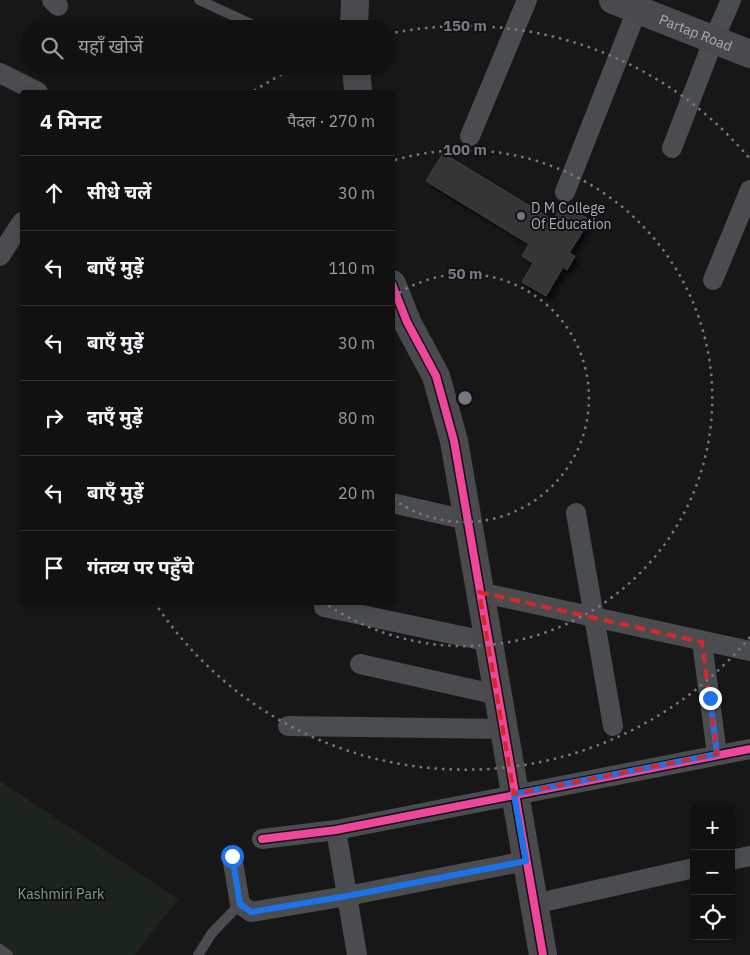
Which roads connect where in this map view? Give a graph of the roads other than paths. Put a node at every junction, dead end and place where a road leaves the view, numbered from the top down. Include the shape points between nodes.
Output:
1 (199, 0) edge
2 (355, 0) edge
3 (527, 0) edge
4 (731, 0) edge
5 (630, 4) edge
6 (242, 20) edge
7 (354, 20) edge
8 (714, 39) junction
9 (750, 54) edge
10 (0, 73) edge
11 (34, 90) edge
12 (470, 136) dead end
13 (672, 148) dead end
14 (750, 190) edge
15 (565, 192) dead end
16 (11, 230) edge
17 (0, 256) edge
18 (713, 280) dead end
19 (395, 296) edge
20 (400, 316) edge
21 (395, 504) edge
22 (576, 513) dead end
23 (467, 520) junction
24 (479, 592) junction
25 (324, 608) dead end
26 (594, 619) junction
27 (490, 642) junction
28 (702, 642) junction
29 (750, 651) edge
30 (360, 664) dead end
31 (498, 695) junction
32 (288, 726) dead end
33 (613, 726) dead end
34 (504, 730) junction
35 (750, 749) edge
36 (717, 754) junction
37 (514, 794) junction
38 (336, 830) junction
39 (262, 838) dead end
40 (232, 856) dead end
41 (750, 856) edge
42 (735, 859) edge
43 (526, 861) junction
44 (690, 869) edge
45 (347, 896) junction
46 (240, 904) junction
47 (534, 904) junction
48 (0, 949) edge
49 (8, 955) edge
50 (198, 955) edge
51 (357, 955) edge
52 (543, 955) edge

1 - 6 lane
2 - 7 street
3 - 12 street
4 - 8 street
5 - 8 street, Partap Road
5 - 15 street
8 - 9 street, Partap Road
8 - 13 street
10 - 11 street
14 - 18 street
16 - 17 street
19 - 20 street
20 - 23 street via 436,376 454,441
21 - 23 street
22 - 26 street
23 - 24 street
24 - 26 street
24 - 27 street
25 - 27 street
26 - 28 street
26 - 33 street
27 - 31 street
28 - 29 street
28 - 36 street
30 - 31 street
31 - 34 street
32 - 34 street
34 - 37 street
35 - 36 street
36 - 37 street
37 - 38 street
37 - 43 street
38 - 39 street
38 - 45 street
40 - 46 street
41 - 42 street
43 - 45 street
43 - 47 street
44 - 47 street
45 - 46 street via 259,912 251,912
45 - 51 street
46 - 50 lane via 212,933
47 - 52 street
48 - 49 lane

